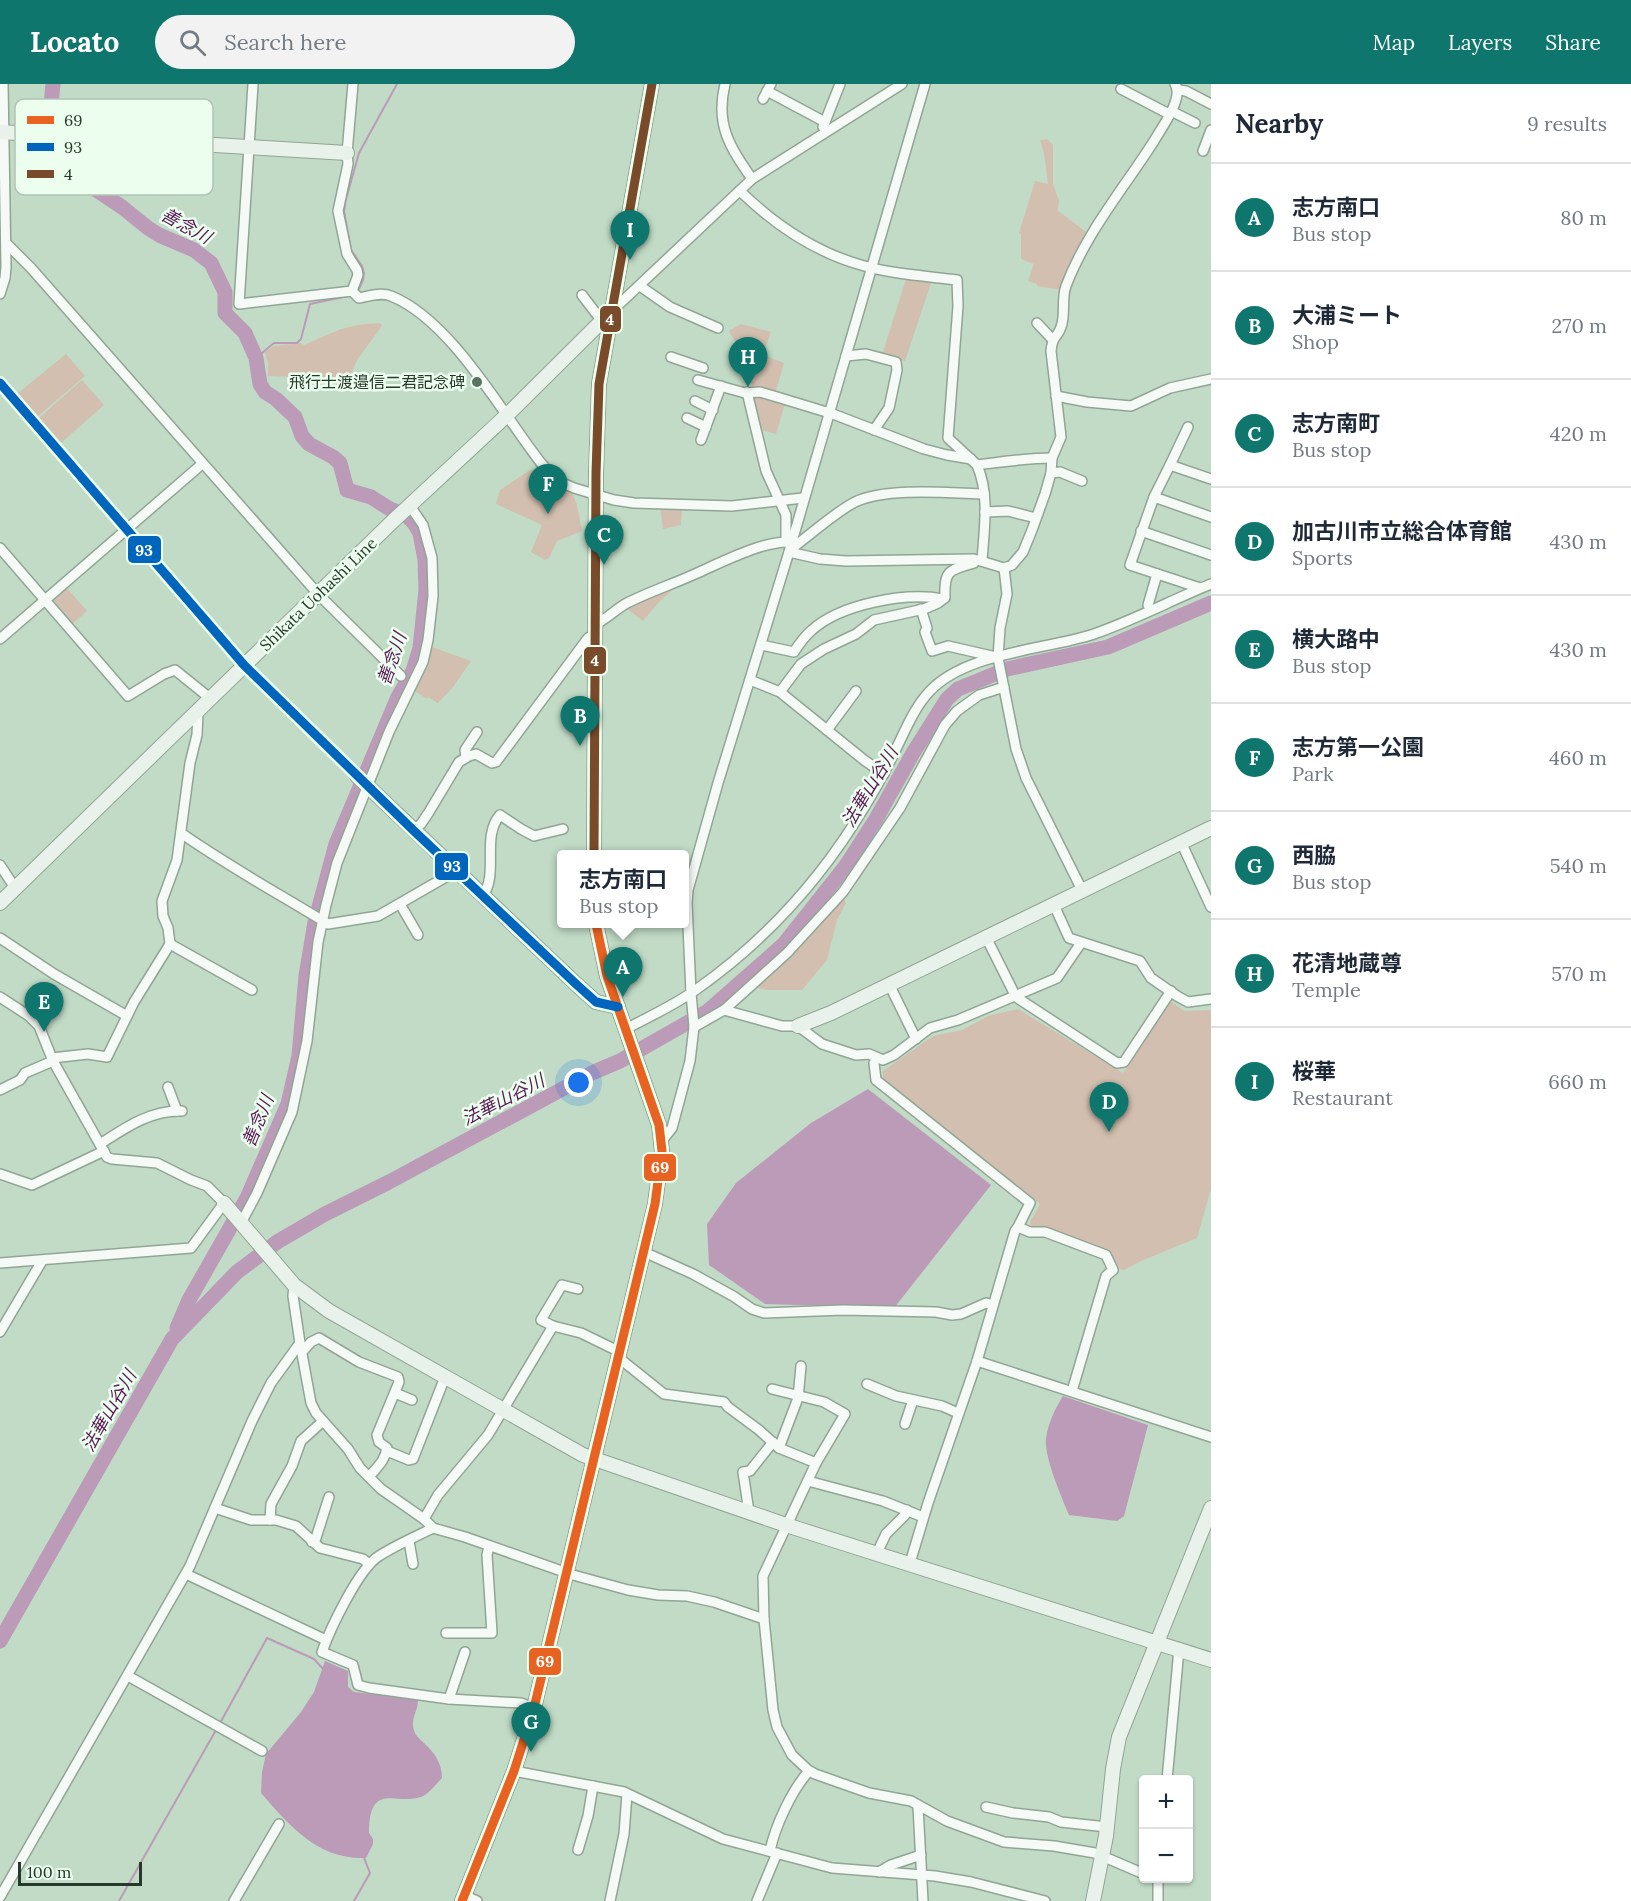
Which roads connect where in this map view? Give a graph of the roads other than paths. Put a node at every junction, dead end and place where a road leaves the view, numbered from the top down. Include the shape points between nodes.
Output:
1 (3, 84) edge
2 (253, 84) edge
3 (353, 84) edge
4 (652, 84) edge
5 (725, 84) edge
6 (840, 84) edge
7 (902, 84) edge
8 (925, 84) edge
9 (1177, 87) edge
10 (1193, 88) edge
11 (1121, 89) dead end
12 (767, 91) edge
13 (1210, 100) edge
14 (1170, 112) junction
15 (825, 122) junction
16 (1195, 123) dead end
17 (1211, 130) edge
18 (2, 132) edge
19 (823, 133) junction
20 (213, 145) edge
21 (249, 148) junction
22 (1203, 151) dead end
23 (347, 153) junction
24 (752, 180) junction
25 (740, 191) junction
26 (7, 244) junction
27 (871, 267) junction
28 (640, 286) junction
29 (352, 291) junction
30 (0, 294) edge
31 (582, 294) dead end
32 (608, 315) junction
33 (1037, 323) dead end
34 (718, 328) dead end
35 (1052, 339) junction
36 (846, 356) junction
37 (671, 357) dead end
38 (703, 368) dead end
39 (1211, 379) edge
40 (698, 380) dead end
41 (0, 383) edge
42 (721, 386) junction
43 (747, 393) junction
44 (1056, 396) junction
45 (695, 402) dead end
46 (713, 410) junction
47 (829, 413) junction
48 (506, 416) junction
49 (687, 418) dead end
50 (706, 427) junction
51 (1188, 427) dead end
52 (874, 430) junction
53 (702, 440) dead end
54 (1052, 458) junction
55 (974, 462) junction
56 (202, 464) junction
57 (1170, 465) junction
58 (1051, 473) junction
59 (1211, 479) edge
60 (1082, 481) dead end
61 (984, 494) junction
62 (596, 495) junction
63 (1154, 497) junction
64 (803, 498) junction
65 (779, 501) junction
66 (408, 508) junction
67 (985, 512) junction
68 (1211, 516) edge
69 (1036, 518) junction
70 (126, 529) junction
71 (1141, 531) junction
72 (789, 545) junction
73 (0, 548) edge
74 (1211, 555) edge
75 (980, 561) junction
76 (1004, 568) junction
77 (1157, 574) junction
78 (1211, 584) edge
79 (1200, 588) junction
80 (319, 595) junction
81 (943, 599) junction
82 (46, 600) junction
83 (1148, 605) dead end
84 (921, 609) junction
85 (596, 628) junction
86 (0, 639) edge
87 (761, 645) junction
88 (998, 663) junction
89 (244, 665) junction
90 (401, 676) dead end
91 (750, 680) junction
92 (1004, 687) junction
93 (856, 691) dead end
94 (780, 692) junction
95 (211, 699) junction
96 (198, 712) junction
97 (827, 730) junction
98 (477, 732) dead end
99 (466, 757) junction
100 (884, 774) junction
101 (357, 776) joint
102 (368, 786) junction
103 (1211, 828) edge
104 (413, 830) junction
105 (563, 830) dead end
106 (181, 833) junction
107 (1181, 842) junction
108 (594, 850) edge
109 (0, 865) edge
110 (456, 872) junction
111 (689, 886) edge
112 (15, 888) junction
113 (1082, 890) junction
114 (483, 896) junction
115 (0, 902) edge
116 (400, 904) junction
117 (1054, 904) junction
118 (1211, 907) edge
119 (322, 921) junction
120 (597, 928) edge
121 (688, 928) edge
122 (418, 935) dead end
123 (986, 937) junction
124 (0, 938) edge
125 (1081, 943) junction
126 (170, 944) junction
127 (889, 984) junction
128 (252, 990) dead end
129 (1171, 991) junction
130 (691, 993) junction
131 (0, 996) edge
132 (1016, 997) junction
133 (1211, 999) edge
134 (618, 1007) junction
135 (724, 1010) junction
136 (127, 1016) junction
137 (798, 1026) junction
138 (694, 1027) junction
139 (627, 1031) junction
140 (916, 1039) junction
141 (52, 1059) junction
142 (874, 1063) dead end
143 (168, 1088) dead end
144 (0, 1090) edge
145 (661, 1142) junction
146 (102, 1148) junction
147 (0, 1174) edge
148 (226, 1206) junction
149 (240, 1222) junction
150 (1018, 1227) junction
151 (644, 1252) junction
152 (42, 1261) junction
153 (0, 1263) edge
154 (294, 1285) junction
155 (578, 1289) dead end
156 (993, 1305) junction
157 (553, 1326) junction
158 (0, 1332) edge
159 (301, 1348) junction
160 (620, 1355) junction
161 (976, 1362) junction
162 (801, 1366) dead end
163 (446, 1377) junction
164 (867, 1383) dead end
165 (772, 1389) dead end
166 (1072, 1391) junction
167 (395, 1392) junction
168 (799, 1395) junction
169 (412, 1400) dead end
170 (913, 1400) junction
171 (504, 1410) junction
172 (958, 1413) junction
173 (323, 1421) junction
174 (905, 1424) dead end
175 (1211, 1437) edge
176 (776, 1445) junction
177 (387, 1451) junction
178 (593, 1459) junction
179 (816, 1464) junction
180 (369, 1477) junction
181 (808, 1481) junction
182 (329, 1497) dead end
183 (215, 1508) junction
184 (1211, 1508) edge
185 (907, 1510) junction
186 (749, 1512) junction
187 (923, 1517) junction
188 (424, 1519) junction
189 (270, 1520) junction
190 (786, 1525) junction
191 (433, 1528) junction
192 (409, 1540) junction
193 (312, 1542) junction
194 (489, 1545) junction
195 (877, 1553) junction
196 (909, 1563) junction
197 (369, 1564) junction
198 (413, 1564) dead end
199 (567, 1573) junction
200 (186, 1574) junction
201 (764, 1619) junction
202 (446, 1633) dead end
203 (326, 1640) junction
204 (1156, 1642) junction
205 (1179, 1649) junction
206 (465, 1652) dead end
207 (1211, 1660) edge
208 (128, 1676) junction
209 (449, 1699) junction
210 (534, 1708) junction
211 (262, 1751) dead end
212 (514, 1771) junction
213 (809, 1771) junction
214 (1167, 1775) edge
215 (593, 1786) junction
216 (627, 1794) junction
217 (918, 1806) junction
218 (986, 1807) dead end
219 (279, 1824) dead end
220 (1107, 1827) junction
221 (578, 1850) dead end
222 (773, 1852) junction
223 (921, 1855) junction
224 (1103, 1856) junction
225 (879, 1872) junction
226 (1139, 1872) edge
227 (923, 1874) junction
228 (1157, 1883) edge
229 (0, 1897) edge
230 (463, 1898) edge
231 (234, 1901) edge
232 (477, 1901) edge
233 (610, 1901) edge
234 (757, 1901) edge
235 (923, 1901) edge
236 (1045, 1901) edge
237 (1093, 1901) edge
238 (1158, 1901) edge

1 - 18 street
2 - 21 street
3 - 23 street
4 - 32 street
5 - 24 street via 721,111 725,131
6 - 15 street
7 - 19 street
8 - 27 street
9 - 10 street
9 - 14 street via 1178,97
10 - 13 street
11 - 14 street
12 - 15 street via 790,109
14 - 16 street
14 - 35 street via 1080,256 1065,289 1060,330
15 - 19 street
17 - 22 street
18 - 26 street
19 - 24 street
20 - 21 street
21 - 23 street
21 - 29 street via 239,304
23 - 29 street via 338,211 347,254 358,275
24 - 25 street
25 - 27 street via 804,241 831,255
25 - 28 street
26 - 30 street
26 - 56 street
27 - 36 street
27 - 55 street via 957,280 948,438
28 - 32 street
28 - 34 street via 670,307
29 - 48 street via 359,298 389,295 418,311 450,341
31 - 32 street via 598,316
32 - 48 street, Shikata Uohashi Line
32 - 62 street via 599,384
33 - 35 street
35 - 44 street
36 - 47 street
36 - 52 street via 866,354 896,362 889,408
37 - 38 street
39 - 44 street via 1170,388 1131,406
40 - 42 street
41 - 70 street
42 - 43 street
42 - 46 street
43 - 47 street via 768,394
43 - 65 street via 766,471
44 - 54 street via 1061,437
45 - 46 street
46 - 50 street
47 - 52 street
47 - 64 street
48 - 62 street via 556,480
48 - 66 street, Shikata Uohashi Line
49 - 50 street
50 - 53 street
51 - 57 street
52 - 55 street
54 - 55 street
54 - 58 street
55 - 61 street
56 - 70 street
56 - 80 street
57 - 59 street
57 - 63 street
58 - 60 street via 1060,472
58 - 69 street
61 - 67 street
61 - 72 street via 930,493 863,500 795,546
62 - 65 street via 650,504 732,506
62 - 85 street
63 - 68 street
63 - 71 street
64 - 65 street
64 - 72 street
65 - 72 street via 786,515
66 - 80 street, Shikata Uohashi Line
66 - 102 street via 423,525 432,558 430,626 423,662
67 - 69 street via 1008,511
67 - 75 street
69 - 76 street via 1018,560
70 - 82 street
70 - 89 street
71 - 74 street
71 - 77 street via 1130,565
72 - 75 street via 820,559
72 - 85 street via 769,544 673,582 625,604
72 - 87 street
73 - 82 street
75 - 76 street
75 - 81 street via 952,569 946,578
76 - 88 street via 1007,594
77 - 79 street
77 - 83 street
78 - 79 street
79 - 88 street via 1094,634 1013,652
80 - 89 street, Shikata Uohashi Line
80 - 90 street
81 - 84 street
81 - 87 street via 908,597 863,606 813,629 794,652
82 - 86 street
82 - 95 street via 129,696 175,670
84 - 88 street via 932,651 948,646
84 - 94 street via 874,620 856,634 824,649 801,664
85 - 99 street via 496,762 476,754
85 - 108 street
87 - 91 street
88 - 92 street
88 - 100 street via 977,663 952,674 929,691
89 - 95 street, Shikata Uohashi Line
89 - 101 street
91 - 94 street
91 - 111 street
92 - 113 street via 1026,778
92 - 135 street via 979,695 957,711 945,725 900,808 843,892 787,953
93 - 97 street
94 - 97 street
95 - 96 street, Shikata Uohashi Line
96 - 106 street
96 - 112 street, Shikata Uohashi Line
97 - 100 street
98 - 99 street via 465,750
99 - 104 street
100 - 130 street via 845,837 798,899 749,948
101 - 102 street
102 - 104 street
102 - 119 street via 340,854
103 - 107 street
104 - 110 street
105 - 114 street via 534,836 500,815 492,828 489,888
106 - 119 street
106 - 126 street via 175,868 162,901
107 - 113 street
107 - 118 street
109 - 112 street
110 - 114 street
110 - 116 street
112 - 115 street, Shikata Uohashi Line
113 - 117 street
114 - 134 street via 596,1002
116 - 119 street via 378,916 328,924
116 - 122 street
117 - 123 street
117 - 125 street via 1069,938
119 - 149 street via 307,1041 292,1112
120 - 134 street
121 - 130 street
123 - 127 street
123 - 132 street
124 - 136 street
125 - 129 street via 1140,961 1151,978
125 - 132 street via 1057,978
126 - 128 street
126 - 136 street
127 - 137 street
127 - 140 street
129 - 132 street via 1124,1062 1117,1063
129 - 133 street via 1188,1002
130 - 138 street
130 - 139 street
131 - 141 street via 35,1021
132 - 140 street via 930,1028
134 - 139 street
135 - 137 street via 782,1026
135 - 138 street
136 - 141 street via 107,1057 88,1054
137 - 140 street via 822,1044 883,1059
138 - 145 street via 690,1061 675,1118
139 - 145 street
141 - 144 street
141 - 146 street
142 - 150 street via 876,1080 1030,1203
143 - 146 street via 180,1111 139,1120
145 - 151 street via 658,1191
146 - 147 street via 32,1185
146 - 148 street via 112,1159 147,1161 169,1168 207,1186
148 - 149 street
148 - 152 street via 191,1248
149 - 154 street
150 - 156 street
150 - 166 street via 1045,1232 1106,1255 1113,1270 1106,1276
151 - 156 street via 764,1312 843,1310 952,1315 986,1303
151 - 160 street
152 - 153 street
152 - 158 street
154 - 159 street
154 - 163 street via 329,1311
155 - 157 street via 562,1285 541,1320
156 - 161 street
157 - 160 street via 581,1333
157 - 171 street
159 - 167 street via 319,1338 359,1362 398,1377
159 - 173 street via 311,1403
159 - 183 street via 271,1383
160 - 176 street via 664,1394 724,1402
160 - 178 street
161 - 166 street
161 - 172 street
162 - 168 street
163 - 171 street
163 - 177 street via 412,1459
164 - 170 street
165 - 168 street
166 - 175 street
167 - 169 street
167 - 177 street via 377,1435
168 - 176 street
168 - 179 street via 824,1402 845,1414
170 - 172 street
170 - 174 street
171 - 178 street
171 - 188 street
172 - 187 street
173 - 180 street
173 - 189 street via 300,1441 292,1466 271,1504
176 - 179 street
176 - 186 street via 750,1471 743,1472
177 - 180 street via 384,1461
178 - 186 street
178 - 199 street
179 - 181 street
180 - 188 street
181 - 185 street
181 - 190 street
182 - 193 street
183 - 189 street via 251,1520
183 - 200 street
184 - 204 street
185 - 187 street
185 - 195 street via 886,1534
186 - 190 street
187 - 196 street
188 - 191 street
189 - 193 street via 296,1526
190 - 195 street
190 - 201 street via 764,1576
191 - 192 street
191 - 194 street
192 - 197 street
192 - 198 street
193 - 197 street
194 - 199 street
194 - 202 street via 492,1633
195 - 196 street
196 - 204 street
197 - 203 street
199 - 201 street via 628,1590 714,1602
199 - 210 street
200 - 203 street
200 - 208 street
201 - 213 street via 777,1728 786,1747
203 - 209 street via 322,1652 353,1665 358,1685
204 - 205 street
204 - 220 street via 1119,1737
205 - 207 street
205 - 214 street
206 - 209 street
208 - 211 street
208 - 229 street
209 - 210 street via 504,1701
210 - 212 street
212 - 215 street
212 - 230 street
213 - 217 street
213 - 222 street via 777,1827
215 - 216 street
215 - 221 street
216 - 222 street via 723,1839
216 - 233 street via 624,1834
217 - 223 street
217 - 224 street via 1004,1842 1054,1846
218 - 220 street
219 - 231 street
220 - 224 street
222 - 225 street via 832,1868
222 - 234 street
223 - 225 street
223 - 227 street
224 - 226 street
224 - 237 street
225 - 227 street
227 - 235 street
227 - 236 street
228 - 238 street
230 - 232 street

